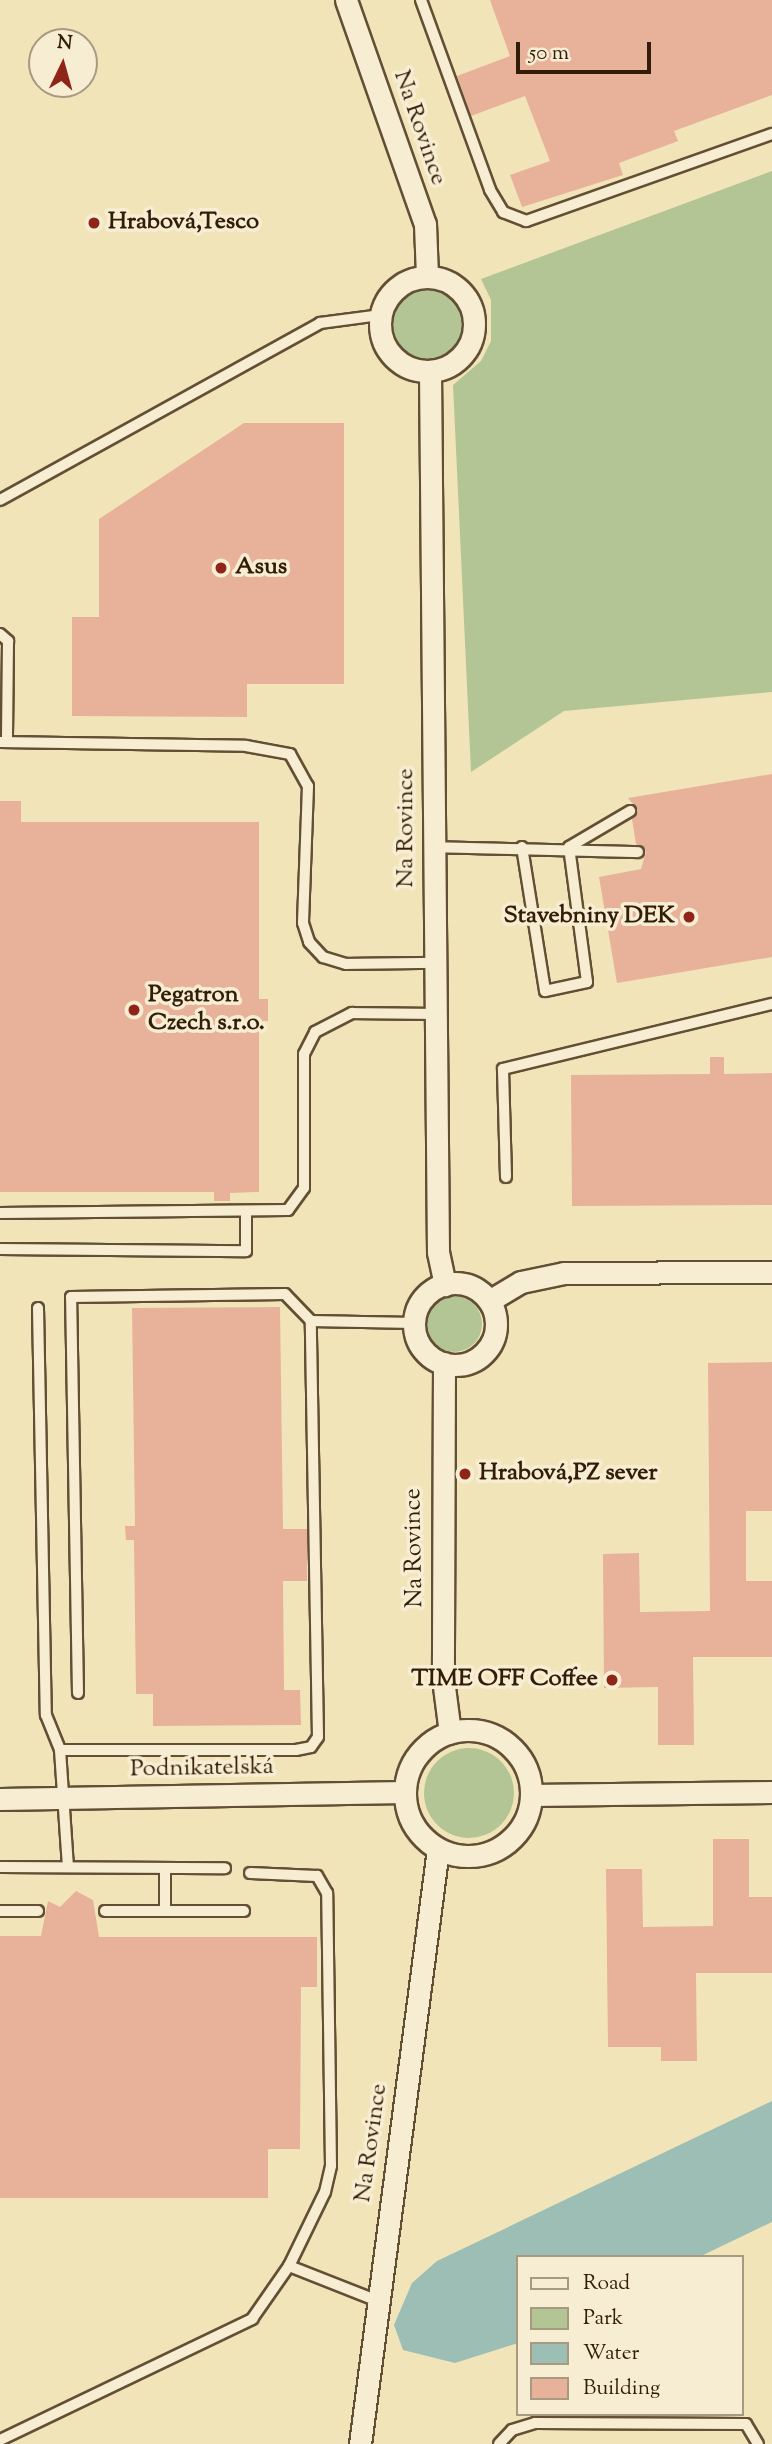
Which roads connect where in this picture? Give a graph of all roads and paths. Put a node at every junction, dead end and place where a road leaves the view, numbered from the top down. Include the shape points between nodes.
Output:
1 (346, 0) edge
2 (421, 0) edge
3 (772, 134) edge
4 (427, 277) junction
5 (381, 315) junction
6 (430, 371) junction
7 (0, 500) edge
8 (0, 634) edge
9 (4, 742) edge
10 (630, 811) dead end
11 (569, 846) junction
12 (433, 847) junction
13 (522, 847) junction
14 (638, 852) dead end
15 (434, 963) junction
16 (772, 1004) edge
17 (435, 1014) junction
18 (506, 1177) dead end
19 (246, 1212) junction
20 (0, 1213) edge
21 (0, 1249) edge
22 (772, 1272) edge
23 (445, 1284) junction
24 (489, 1301) junction
25 (38, 1308) dead end
26 (311, 1321) junction
27 (414, 1324) junction
28 (444, 1363) junction
29 (78, 1693) dead end
30 (450, 1733) junction
31 (60, 1750) junction
32 (405, 1792) junction
33 (772, 1792) edge
34 (531, 1795) junction
35 (66, 1798) junction
36 (0, 1799) edge
37 (438, 1849) junction
38 (0, 1867) edge
39 (68, 1867) junction
40 (165, 1868) junction
41 (225, 1868) dead end
42 (250, 1872) dead end
43 (105, 1910) dead end
44 (165, 1910) junction
45 (0, 1911) edge
46 (38, 1911) dead end
47 (244, 1911) dead end
48 (289, 2266) junction
49 (378, 2301) junction
50 (0, 2440) edge
51 (360, 2444) edge
52 (499, 2444) edge
53 (758, 2444) edge

1 - 4 street, Na Rovince via 425,224
2 - 3 lane via 490,190 503,212 526,221
4 - 5 street via 397,288
4 - 6 street via 457,287 474,322 459,359
5 - 6 street via 381,337 395,358
5 - 7 lane via 320,323
6 - 12 street, Na Rovince
8 - 9 lane via 8,641
9 - 15 lane via 246,746 290,754 309,786 303,923 309,942 323,957 346,964
10 - 11 lane
11 - 13 lane
11 - 13 lane via 587,982 545,991
11 - 14 lane
12 - 13 lane
12 - 15 street, Na Rovince
15 - 17 street, Na Rovince
16 - 18 lane via 503,1069
17 - 19 lane via 352,1013 315,1032 304,1054 304,1188 288,1210
17 - 23 street, Na Rovince via 438,1252
19 - 20 lane
19 - 21 lane via 246,1251
22 - 24 street via 564,1273 521,1282
23 - 24 street via 470,1286
23 - 27 street via 423,1299
24 - 28 street via 496,1324 489,1347 469,1362
25 - 31 lane via 46,1715
26 - 27 lane
26 - 29 lane via 285,1294 71,1297
26 - 31 lane via 318,1737 311,1747 296,1750
27 - 28 street via 422,1348
28 - 30 street, Na Rovince via 443,1679
30 - 32 street via 418,1755
30 - 34 street via 481,1732 508,1745 525,1767
31 - 35 lane
32 - 35 street, Podnikatelská
32 - 37 street via 413,1825
33 - 34 street
34 - 37 street via 524,1822 505,1844 472,1856
35 - 36 street, Podnikatelská
35 - 39 lane
37 - 49 street, Na Rovince
38 - 39 lane
39 - 40 lane
40 - 41 lane
40 - 44 lane
42 - 48 lane via 317,1876 327,1893 331,2165 325,2192
43 - 44 lane
44 - 47 lane
45 - 46 lane
48 - 49 lane
48 - 50 lane via 252,2319 227,2335
49 - 51 street, Na Rovince
52 - 53 lane via 512,2430 535,2423 746,2424

